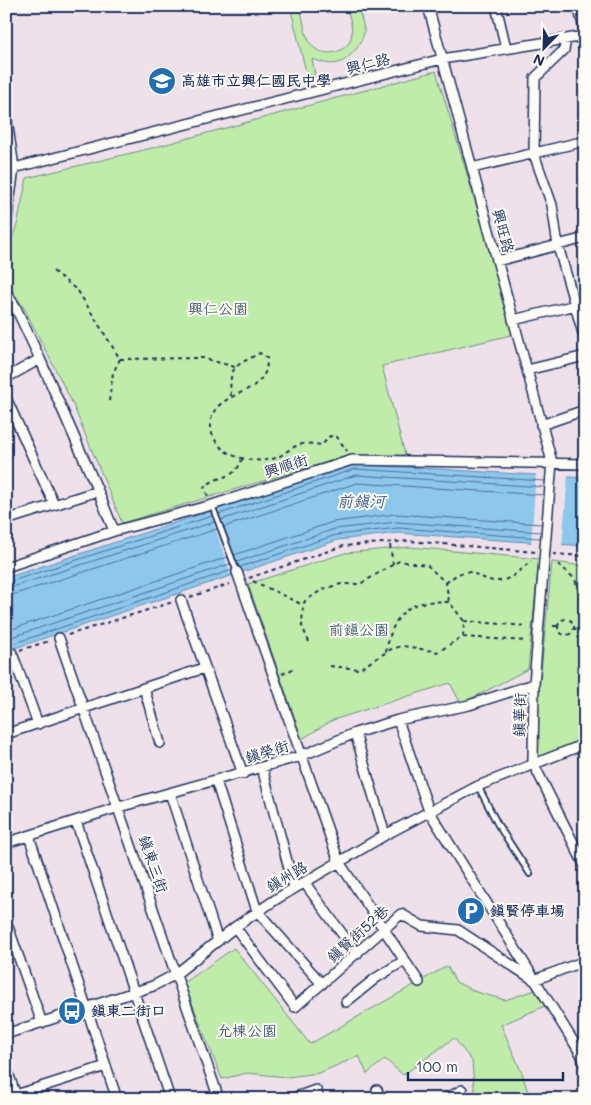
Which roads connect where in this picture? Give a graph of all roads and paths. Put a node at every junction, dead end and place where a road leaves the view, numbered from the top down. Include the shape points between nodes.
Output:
1 (428, 6) edge
2 (496, 6) edge
3 (578, 6) edge
4 (585, 34) edge
5 (566, 39) junction
6 (506, 48) junction
7 (442, 59) junction
8 (6, 113) edge
9 (585, 141) edge
10 (534, 154) junction
11 (14, 168) junction
12 (472, 168) junction
13 (9, 189) edge
14 (6, 226) edge
15 (585, 238) edge
16 (558, 246) junction
17 (497, 261) junction
18 (53, 271) dead end
19 (6, 293) edge
20 (585, 303) edge
21 (575, 306) junction
22 (513, 320) junction
23 (585, 340) edge
24 (585, 356) edge
25 (40, 359) junction
26 (120, 359) junction
27 (235, 367) junction
28 (526, 370) junction
29 (6, 378) edge
30 (232, 396) junction
31 (6, 398) edge
32 (109, 401) dead end
33 (585, 410) edge
34 (541, 425) junction
35 (242, 458) junction
36 (352, 460) junction
37 (552, 462) junction
38 (585, 464) edge
39 (98, 491) junction
40 (54, 504) junction
41 (212, 506) junction
42 (6, 520) edge
43 (114, 531) junction
44 (390, 545) dead end
45 (544, 553) junction
46 (585, 556) edge
47 (531, 561) dead end
48 (393, 564) junction
49 (558, 564) dead end
50 (6, 567) edge
51 (239, 576) junction
52 (253, 581) dead end
53 (446, 583) junction
54 (181, 600) junction
55 (449, 602) junction
56 (302, 605) junction
57 (464, 621) junction
58 (526, 626) dead end
59 (553, 626) dead end
60 (558, 626) junction
61 (574, 628) junction
62 (463, 636) junction
63 (59, 638) junction
64 (525, 641) dead end
65 (308, 642) dead end
66 (386, 652) junction
67 (12, 653) joint
68 (330, 666) dead end
69 (204, 668) junction
70 (293, 669) dead end
71 (282, 674) dead end
72 (534, 684) junction
73 (144, 688) junction
74 (84, 708) junction
75 (398, 720) junction
76 (38, 724) junction
77 (355, 733) junction
78 (6, 734) edge
79 (160, 743) dead end
80 (582, 745) edge
81 (585, 754) edge
82 (301, 756) junction
83 (533, 763) junction
84 (262, 768) junction
85 (243, 774) junction
86 (216, 781) junction
87 (478, 786) junction
88 (170, 793) junction
89 (119, 807) junction
90 (429, 811) junction
91 (76, 821) junction
92 (385, 835) junction
93 (29, 836) junction
94 (6, 844) edge
95 (339, 862) junction
96 (585, 866) edge
97 (530, 874) dead end
98 (304, 882) junction
99 (294, 887) junction
100 (257, 911) junction
101 (6, 921) edge
102 (235, 927) junction
103 (384, 930) junction
104 (218, 941) junction
105 (357, 954) junction
106 (405, 960) junction
107 (585, 961) edge
108 (176, 974) junction
109 (534, 980) junction
110 (419, 982) dead end
111 (322, 984) junction
112 (134, 992) junction
113 (346, 1002) dead end
114 (86, 1008) junction
115 (42, 1023) junction
116 (6, 1034) edge
117 (106, 1066) junction
118 (585, 1066) edge
119 (6, 1067) edge
120 (377, 1090) dead end
121 (462, 1090) dead end
122 (17, 1097) edge
123 (117, 1099) edge
124 (170, 1099) edge
125 (219, 1099) edge
126 (291, 1099) edge
127 (319, 1099) edge
128 (380, 1099) edge
129 (446, 1099) edge

1 - 7 street, 興旺路
2 - 6 street
3 - 4 street
4 - 5 street, 興仁路
5 - 6 street, 興仁路
5 - 10 street via 564,50 535,78
6 - 7 street, 興仁路
7 - 11 street, 興仁路
7 - 12 street, 興旺路
8 - 11 street
9 - 10 street
10 - 12 street
10 - 16 street via 552,205
11 - 13 street
12 - 17 street, 興旺路
13 - 14 street
15 - 16 street
16 - 17 street
16 - 21 street
17 - 22 street, 興旺路
18 - 26 path via 78,291
19 - 25 street
20 - 21 street
21 - 22 street
21 - 23 street
22 - 28 street, 興旺路
24 - 28 street
25 - 29 street
25 - 39 street
26 - 27 path via 202,358
26 - 32 path via 113,373
27 - 30 path via 229,378
27 - 30 path via 260,354 266,358 266,372 257,384
28 - 34 street, 興旺路
30 - 35 path via 219,405 210,420 211,435 223,449
31 - 40 street
33 - 34 street
34 - 37 street, 興旺路
35 - 36 path via 276,458 297,445 322,445 330,436 337,437
35 - 41 path via 232,475 214,478 204,486
36 - 37 street, 興順街
36 - 41 street, 興順街
37 - 38 street, 興順街
37 - 45 street, 鎮華街
39 - 40 street
39 - 43 street
40 - 42 street
41 - 43 street, 興順街
41 - 51 lane
43 - 50 street, 興順街
44 - 48 path
45 - 46 path
45 - 51 path via 409,541 343,546
45 - 72 street, 鎮華街
47 - 53 path via 512,577 496,581 468,571 454,575
48 - 53 path via 399,561 427,565
48 - 56 path via 360,584 341,584 323,589
49 - 61 path via 575,579 581,600 584,628
51 - 54 path
51 - 82 street
52 - 56 path
53 - 55 path
54 - 63 path
54 - 69 street
55 - 57 path
55 - 66 path via 415,604 399,614
56 - 65 path via 302,626
57 - 58 path
57 - 62 path
59 - 60 path
60 - 61 path via 565,635
60 - 61 path via 568,619
62 - 64 path
62 - 66 path via 438,652 403,646
63 - 67 path
63 - 74 street, 鎮東三街
66 - 68 path via 359,669
67 - 76 street
69 - 73 street
69 - 85 street
70 - 71 path
72 - 75 street, 鎮榮街 via 469,705
72 - 83 street, 鎮華街
73 - 74 street
73 - 79 street
74 - 76 street
74 - 89 street, 鎮東三街
75 - 77 street, 鎮榮街
75 - 90 street
76 - 78 street
77 - 82 street, 鎮榮街
77 - 92 street
80 - 81 street
80 - 83 street, 鎮州路
82 - 84 street, 鎮榮街
82 - 95 street
83 - 87 street, 鎮州路
83 - 96 street, 鎮華街
84 - 85 street, 鎮榮街
84 - 99 street
85 - 86 street, 鎮榮街
86 - 88 street, 鎮榮街
86 - 100 street
87 - 90 street, 鎮州路
87 - 97 lane via 498,825
88 - 89 street, 鎮榮街
88 - 104 street
89 - 91 street, 鎮榮街
89 - 108 street, 鎮東三街
90 - 92 street, 鎮州路
90 - 109 street
91 - 93 street, 鎮榮街
91 - 112 street
92 - 95 street, 鎮州路
93 - 94 street, 鎮榮街
93 - 114 street
95 - 98 street, 鎮州路
95 - 103 street
98 - 99 street, 鎮州路
98 - 105 street
99 - 100 street, 鎮州路
100 - 102 street, 鎮州路
100 - 111 street
101 - 115 street
102 - 104 street, 鎮州路
102 - 111 street, 鎮賢街52巷 via 295,1007
103 - 105 street, 鎮賢街52巷
103 - 106 street
103 - 109 street, 鎮賢街52巷 via 401,914 422,926 458,930
104 - 108 street, 鎮州路
105 - 111 street, 鎮賢街52巷
106 - 110 street
106 - 113 street
107 - 109 street
108 - 112 street, 鎮州路
108 - 125 street, 鎮東三街
109 - 118 street via 577,1047
112 - 114 street, 鎮州路
112 - 124 street
114 - 115 street, 鎮州路
114 - 117 street
115 - 116 street, 鎮州路
117 - 122 street
117 - 123 street
119 - 122 street
120 - 128 street
121 - 129 street
126 - 127 street via 316,1090

